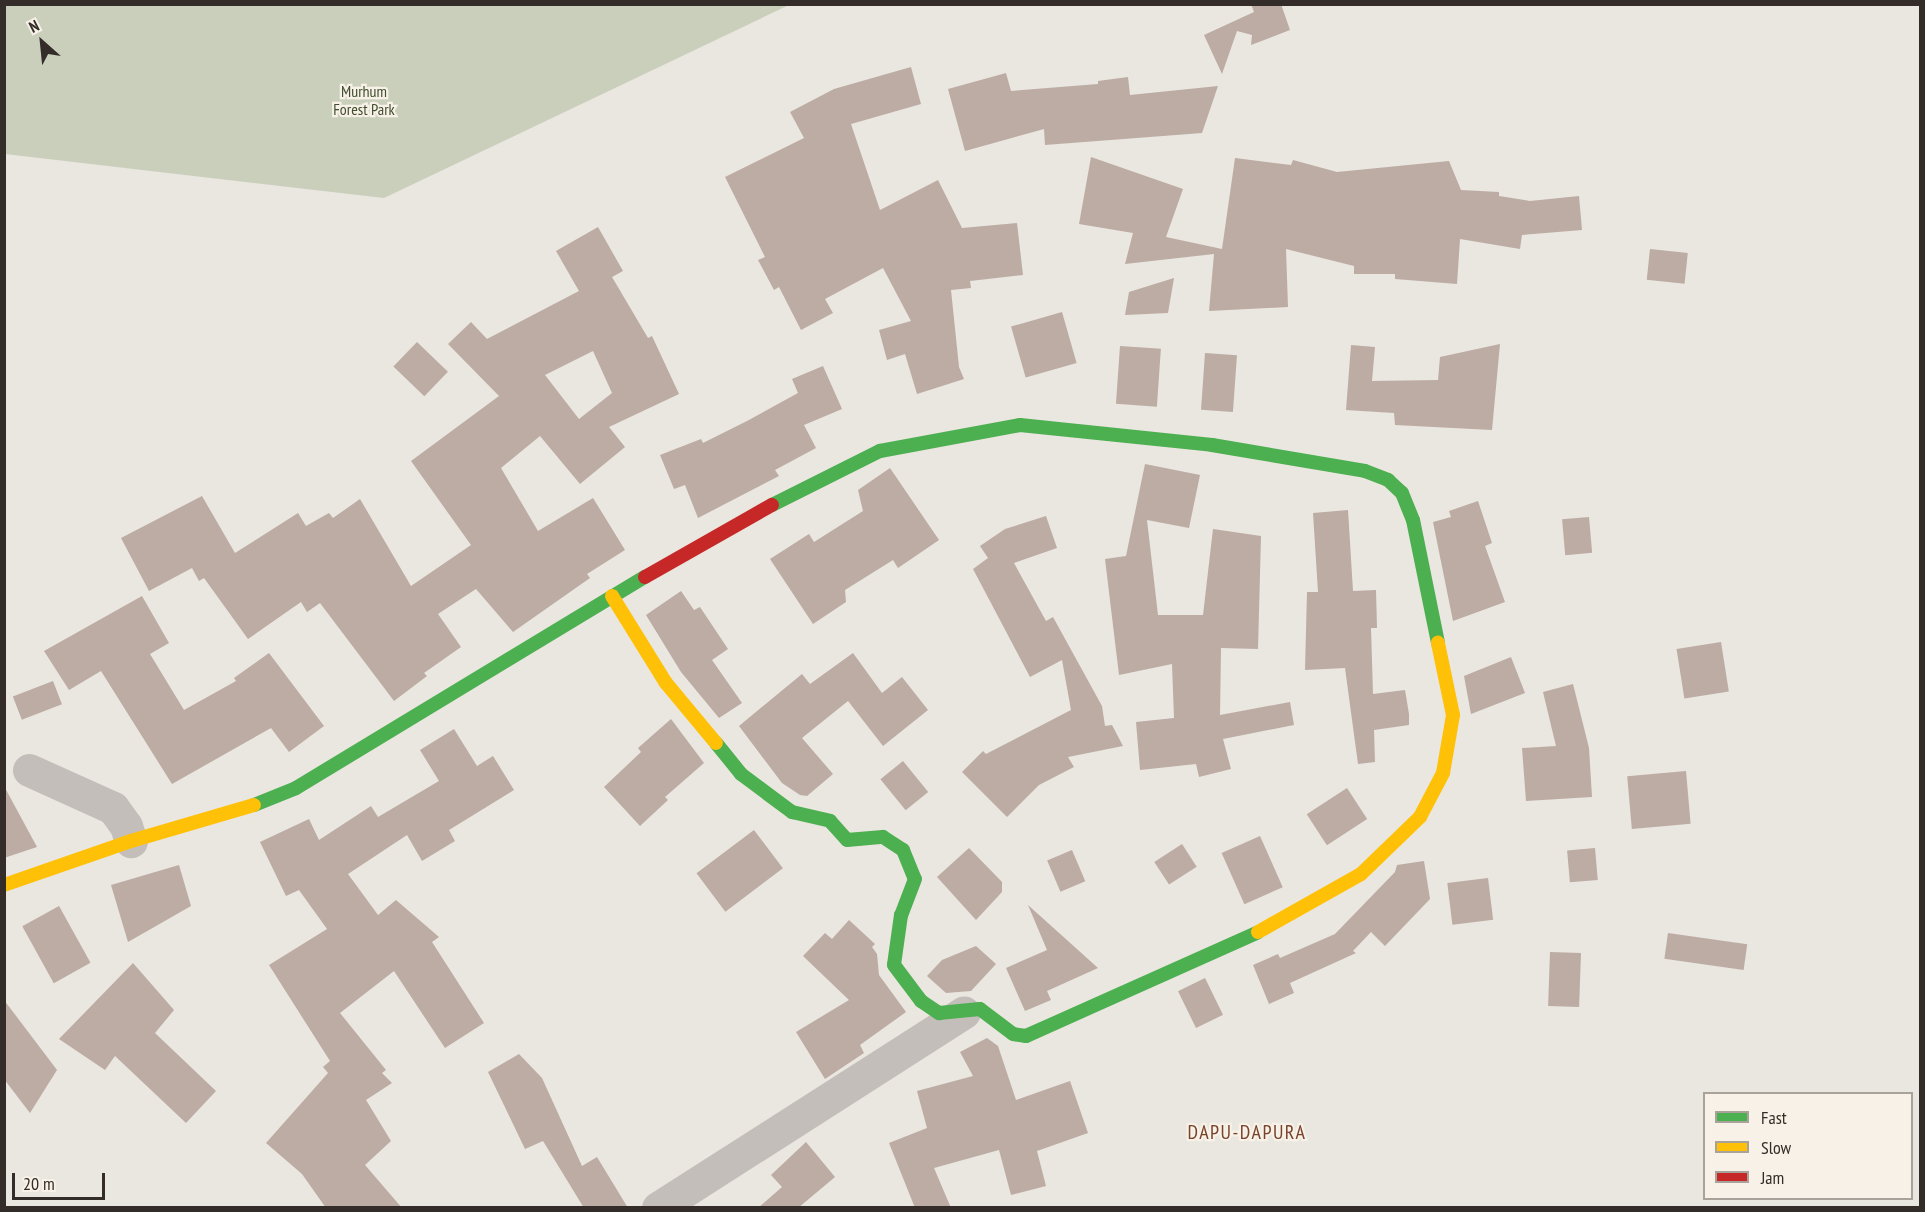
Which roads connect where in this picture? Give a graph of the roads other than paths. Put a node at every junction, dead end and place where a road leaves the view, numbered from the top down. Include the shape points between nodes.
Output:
1 (612, 596) junction
2 (29, 770) dead end
3 (131, 841) junction
4 (4, 885) edge
5 (964, 1012) junction
6 (658, 1208) edge

1 - 3 street via 296,788 232,814
1 - 5 street via 666,683 741,774 792,812 830,821 847,840 883,837 903,850 915,879 902,915 894,965 930,1008 939,1013
1 - 5 street via 803,488 880,451 1020,424 1212,445 1365,471 1388,480 1402,493 1413,520 1454,715 1443,773 1420,818 1382,856 1330,894 1262,930 1026,1036 1013,1034 980,1009
2 - 3 street via 113,808
3 - 4 street
5 - 6 street

